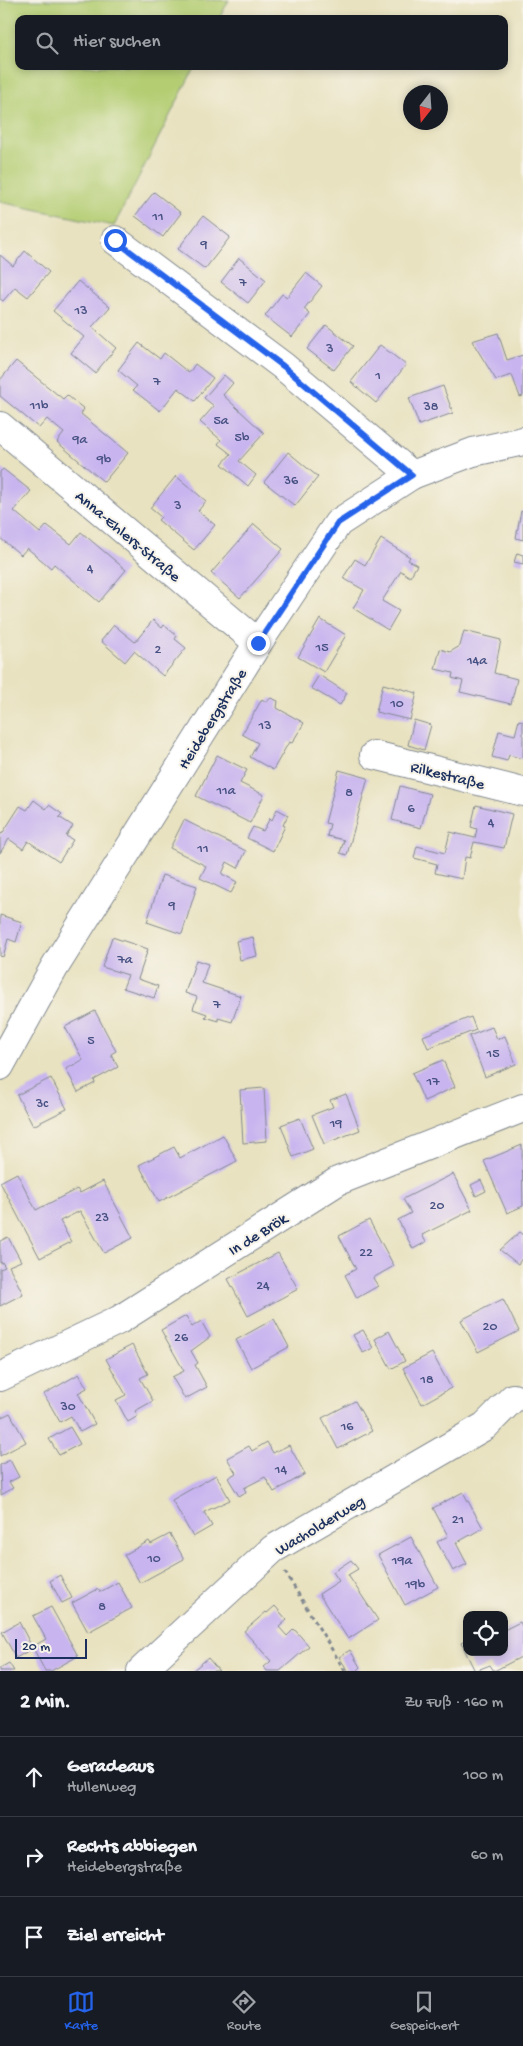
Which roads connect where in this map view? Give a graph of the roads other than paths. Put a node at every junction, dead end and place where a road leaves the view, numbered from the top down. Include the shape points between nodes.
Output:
1 (115, 240) dead end
2 (0, 426) edge
3 (523, 441) edge
4 (412, 475) junction
5 (258, 643) junction
6 (374, 756) dead end
7 (523, 792) edge
8 (0, 1066) edge
9 (523, 1108) edge
10 (0, 1377) edge
11 (513, 1398) dead end
12 (141, 1671) edge

1 - 4 street via 283,366
2 - 5 street, Anna-Ehlers-Straße
3 - 4 street, Heidebergstraße via 473,452
4 - 5 street, Heidebergstraße via 338,523
5 - 8 street, Heidebergstraße via 54,968
6 - 7 street, Rilkestraße
9 - 10 street, In de Brök via 338,1182 118,1320
11 - 12 street, Wacholderweg via 486,1426 273,1549

